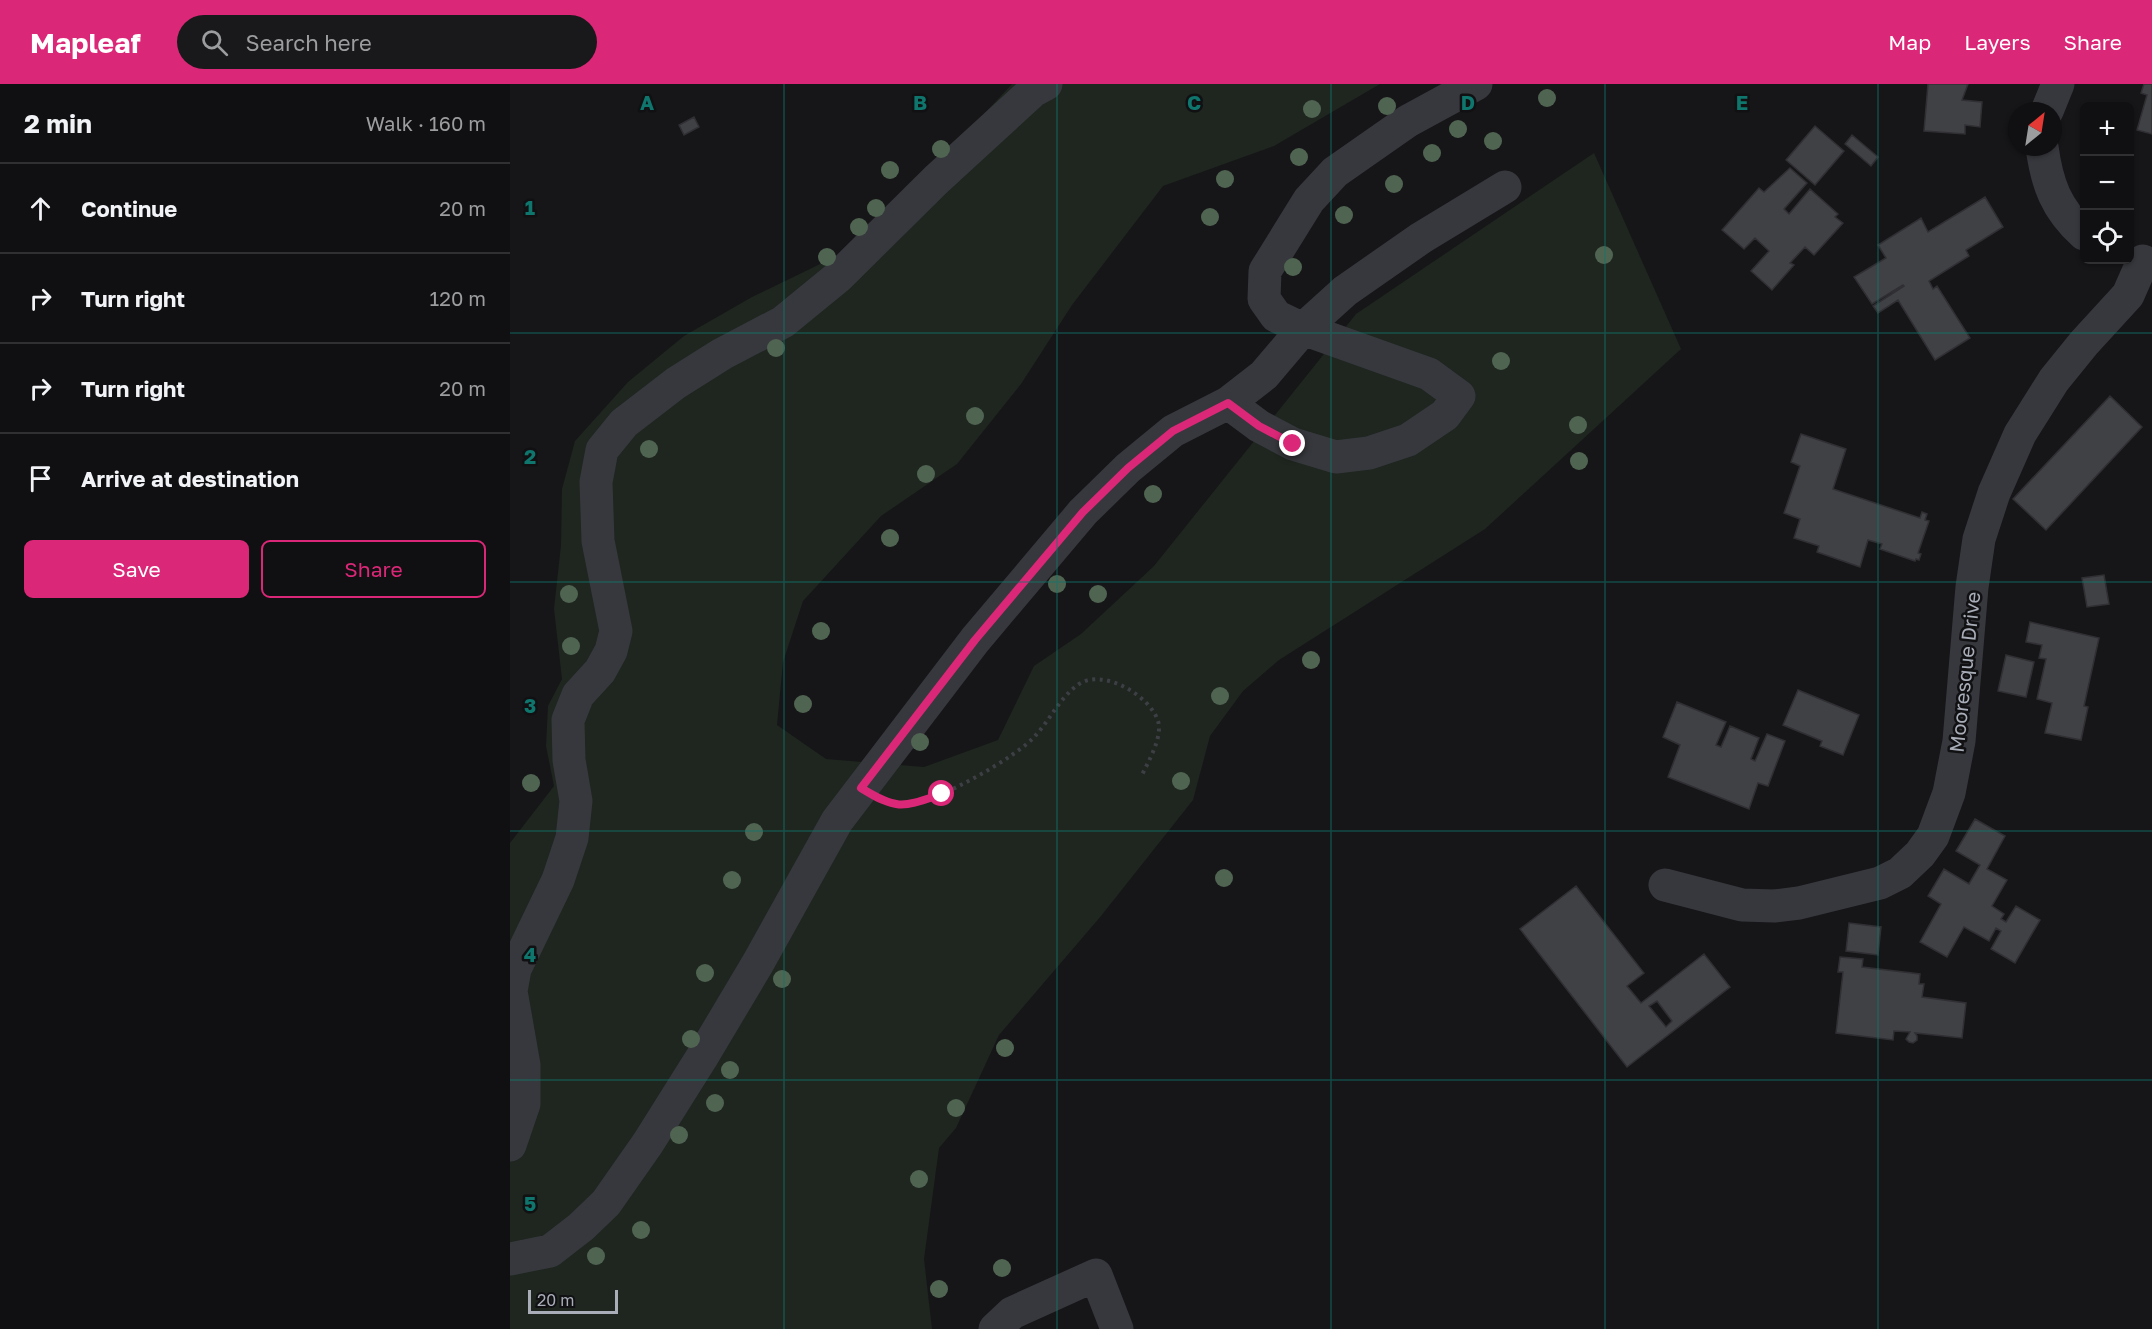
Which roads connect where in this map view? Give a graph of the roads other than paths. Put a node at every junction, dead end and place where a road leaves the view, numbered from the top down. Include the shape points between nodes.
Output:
1 (1046, 84) edge
2 (1476, 84) edge
3 (2058, 84) edge
4 (2051, 102) edge
5 (2043, 156) edge
6 (1505, 187) dead end
7 (2080, 230) edge
8 (2142, 260) edge
9 (1303, 329) junction
10 (1228, 403) junction
11 (1665, 885) dead end
12 (510, 1145) edge
13 (510, 1259) edge
14 (995, 1329) edge
15 (1117, 1329) edge

1 - 12 street via 936,180 838,278 783,322 676,383 624,423 602,450 596,482 598,541 616,631 611,651 600,671 578,695 568,720 576,801 572,838 558,880 515,969 511,991 524,1065 524,1104
2 - 9 street via 1399,127 1335,172 1310,200 1265,271 1264,299 1276,316
3 - 4 street
5 - 7 street via 2055,199
6 - 9 street via 1421,238 1345,291
8 - 11 street, Mooresque Drive via 2128,295 2054,380 2020,434 1994,493 1979,539 1959,741 1949,793 1933,836 1920,854 1900,873 1880,884 1774,906 1742,904
9 - 10 street via 1264,375
9 - 10 street via 1429,374 1459,396 1445,415 1408,440 1369,453 1336,457 1293,444
10 - 13 street via 1173,431 1128,468 1083,512 975,640 837,821 702,1057 606,1203 550,1251
14 - 15 street via 1012,1313 1096,1275

